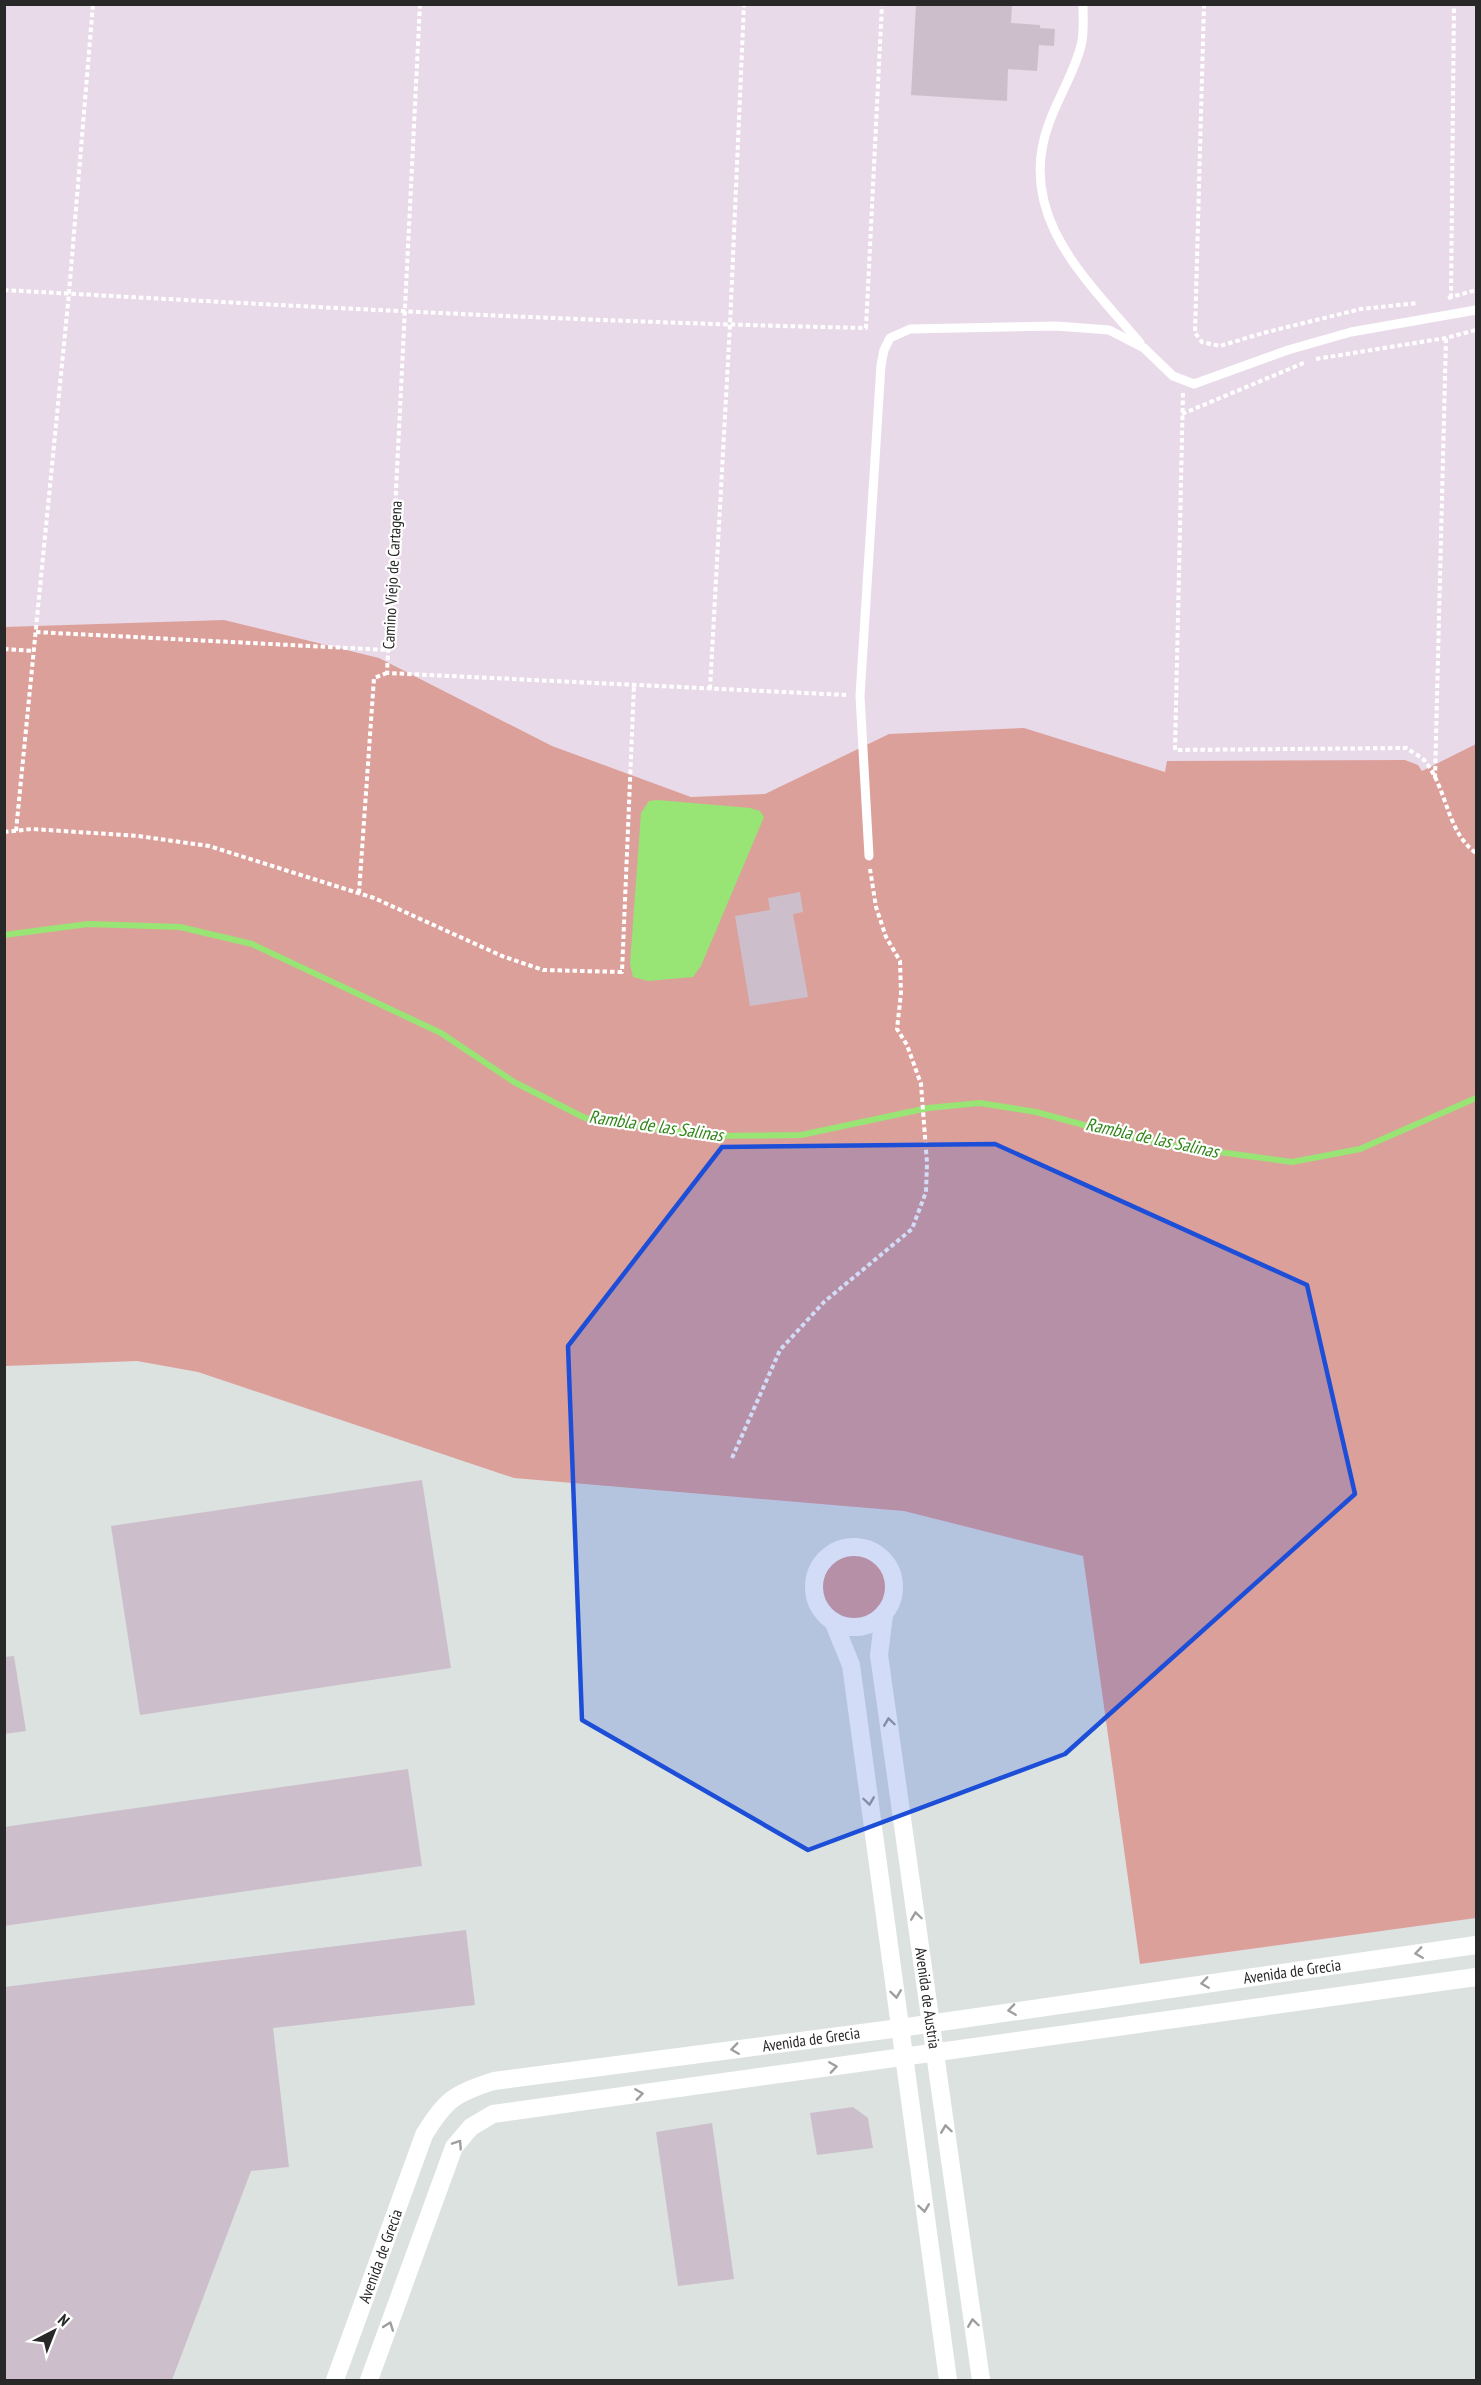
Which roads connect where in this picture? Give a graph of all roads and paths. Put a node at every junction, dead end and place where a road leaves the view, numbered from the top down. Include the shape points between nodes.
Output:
1 (93, 4) edge
2 (420, 4) edge
3 (744, 4) edge
4 (882, 4) edge
5 (1083, 4) edge
6 (1204, 4) edge
7 (1454, 4) edge
8 (4, 290) edge
9 (1476, 290) edge
10 (69, 293) junction
11 (1451, 297) junction
12 (1445, 299) dead end
13 (1427, 302) dead end
14 (1476, 310) edge
15 (405, 312) junction
16 (730, 325) junction
17 (1476, 330) edge
18 (1446, 338) junction
19 (1144, 348) junction
20 (36, 632) junction
21 (4, 649) edge
22 (388, 650) junction
23 (34, 651) junction
24 (387, 673) junction
25 (634, 685) junction
26 (710, 689) junction
27 (860, 696) junction
28 (1435, 778) junction
29 (16, 831) junction
30 (4, 832) edge
31 (1476, 853) edge
32 (869, 856) joint
33 (359, 893) junction
34 (732, 1458) dead end
35 (884, 1615) junction
36 (833, 1621) junction
37 (1476, 1945) edge
38 (1476, 1977) edge
39 (931, 2022) junction
40 (900, 2028) junction
41 (935, 2051) junction
42 (903, 2057) junction
43 (335, 2380) edge
44 (369, 2380) edge
45 (948, 2380) edge
46 (981, 2380) edge

1 - 10 path
2 - 15 path, Camino Viejo de Cartagena
3 - 16 path
4 - 16 path via 866,328
5 - 19 lane via 1082,42 1048,127 1040,170 1043,204 1059,242
6 - 13 path via 1195,333 1202,342 1220,346 1361,309
7 - 11 path
8 - 10 path
9 - 11 path
10 - 15 path
10 - 20 path
11 - 12 path
14 - 19 lane via 1351,332 1194,384 1173,376
15 - 16 path
15 - 22 path, Camino Viejo de Cartagena
16 - 26 path
17 - 18 path
18 - 28 path
18 - 28 path via 1311,360 1182,414 1175,750 1406,748 1424,760
19 - 27 lane via 1109,330 1056,326 910,329 890,338 881,365
20 - 22 path
20 - 23 path
21 - 23 path
22 - 24 path, Camino Viejo de Cartagena
23 - 29 path
24 - 25 path, Camino Viejo de Cartagena
24 - 33 path via 375,678
25 - 26 path, Camino Viejo de Cartagena
25 - 33 path via 622,972 543,970
26 - 27 path, Camino Viejo de Cartagena
27 - 32 lane
28 - 31 path via 1464,844
29 - 30 path
29 - 33 path via 138,836 209,846
32 - 34 path via 876,907 886,937 900,961 897,1029 918,1071 923,1100 926,1192 912,1229 824,1302 780,1350
35 - 36 street via 860,1628
35 - 36 street via 895,1592 894,1578 880,1556 856,1546 831,1554 816,1575 816,1601
39 -> 35 street, Avenida de Austria via 879,1655
36 -> 40 street, Avenida de Austria via 851,1665
37 -> 39 street, Avenida de Grecia
38 - 41 street, Avenida de Grecia
39 - 40 street, Avenida de Grecia
39 - 41 street, Avenida de Austria
40 - 42 street, Avenida de Austria
40 -> 43 street, Avenida de Grecia via 494,2081 466,2089 439,2109 424,2135
41 - 42 street, Avenida de Grecia
46 -> 41 street, Avenida de Austria
44 -> 42 street, Avenida de Grecia via 454,2147 471,2127 493,2114
42 -> 45 street, Avenida de Austria

